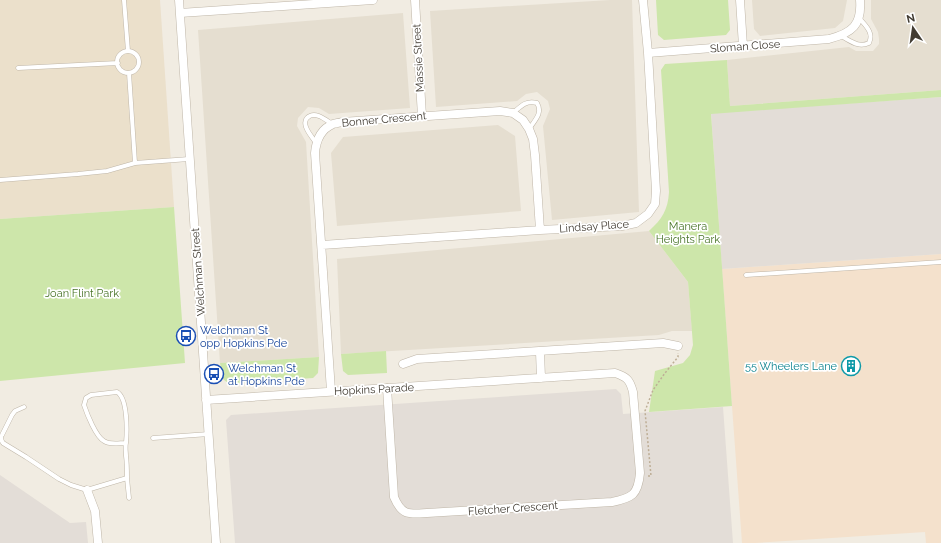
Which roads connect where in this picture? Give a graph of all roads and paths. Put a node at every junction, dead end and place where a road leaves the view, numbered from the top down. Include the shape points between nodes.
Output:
1 (124, 0) edge
2 (179, 0) edge
3 (373, 0) edge
4 (414, 0) edge
5 (643, 0) edge
6 (740, 0) edge
7 (860, 0) edge
8 (314, 2) edge
9 (180, 13) junction
10 (860, 19) junction
11 (841, 36) junction
12 (743, 46) junction
13 (128, 51) junction
14 (648, 53) junction
15 (118, 63) junction
16 (18, 68) dead end
17 (129, 73) junction
18 (513, 113) junction
19 (422, 116) junction
20 (332, 124) junction
21 (529, 129) junction
22 (316, 144) junction
23 (190, 159) junction
24 (135, 163) junction
25 (0, 180) edge
26 (540, 230) junction
27 (322, 245) junction
28 (941, 262) edge
29 (746, 275) dead end
30 (678, 346) joint
31 (540, 352) junction
32 (403, 364) dead end
33 (541, 378) junction
34 (630, 382) joint
35 (387, 388) junction
36 (331, 391) junction
37 (206, 400) junction
38 (24, 407) dead end
39 (209, 434) junction
40 (153, 438) dead end
41 (126, 443) junction
42 (639, 477) junction
43 (127, 478) junction
44 (87, 490) junction
45 (129, 498) dead end
46 (98, 543) edge
47 (216, 543) edge

1 - 13 lane
2 - 9 street, Welchman Street
3 - 8 street
4 - 19 street, Massie Street
5 - 14 street, Lindsay Place
6 - 12 street
7 - 10 street
8 - 9 street
9 - 23 street, Welchman Street
10 - 11 street, Sloman Close via 853,29
10 - 11 lane via 871,34 869,43 860,46
11 - 12 street, Sloman Close via 829,40
12 - 14 street, Sloman Close
13 - 15 lane via 120,55
13 - 17 lane via 137,55 139,62 135,70
14 - 26 street, Lindsay Place via 655,204 648,214 636,223
15 - 16 lane
15 - 17 lane via 123,72
17 - 24 lane
18 - 19 street, Bonner Crescent via 500,111
18 - 21 street via 523,120
18 - 21 lane via 526,102 537,103 540,112
19 - 20 street, Bonner Crescent
20 - 22 street, Bonner Crescent via 325,129
20 - 22 lane via 317,115 308,118 305,122 306,127
21 - 26 street via 535,155
22 - 27 street
23 - 24 lane
23 - 37 street, Welchman Street
24 - 25 lane via 107,171
26 - 27 street, Lindsay Place
27 - 36 street
28 - 29 lane
30 - 31 street via 663,343
30 - 42 path via 678,357 653,390 645,411 651,476
31 - 32 street via 417,359
31 - 33 street
33 - 34 street, Hopkins Parade via 615,373 624,376
33 - 35 street, Hopkins Parade
34 - 42 street, Fletcher Crescent via 633,392
35 - 36 street, Hopkins Parade
35 - 42 street, Fletcher Crescent via 394,497 397,506 404,512 427,513 612,502 624,500 634,494 639,485
36 - 37 street, Hopkins Parade
37 - 39 street, Welchman Street
38 - 44 lane via 12,414 0,438 1,441 59,479
39 - 40 lane
39 - 47 street, Welchman Street
41 - 41 lane via 125,411 120,394 117,392 91,395 86,398 84,405 100,438 108,443
41 - 43 lane
43 - 44 lane
43 - 45 lane
44 - 46 street via 95,511

